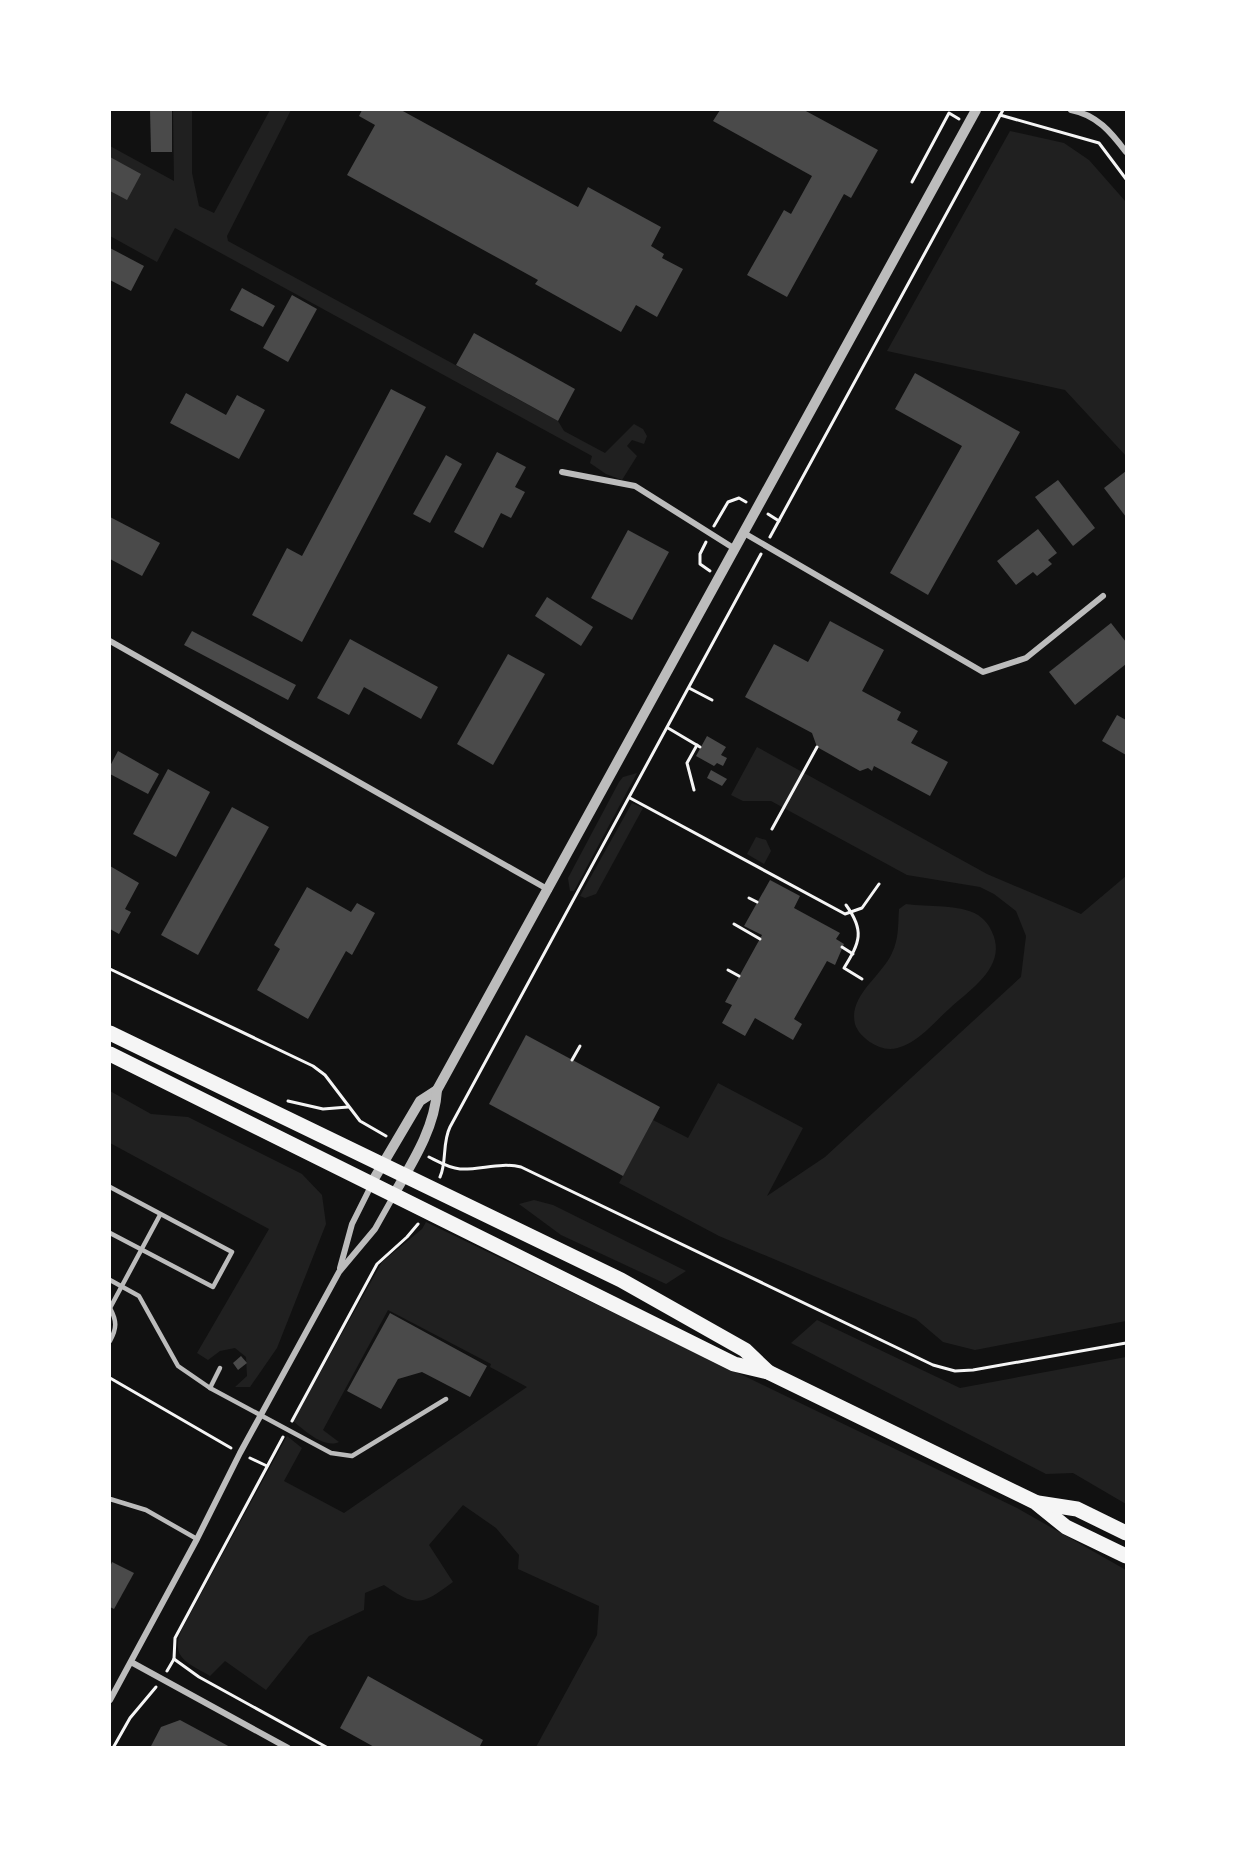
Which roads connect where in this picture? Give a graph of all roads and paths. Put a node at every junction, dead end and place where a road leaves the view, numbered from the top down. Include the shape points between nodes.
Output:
1 (976, 110) edge
2 (1003, 110) edge
3 (1071, 110) edge
4 (1000, 115) junction
5 (968, 124) junction
6 (1126, 152) edge
7 (1126, 179) edge
8 (912, 182) dead end
9 (562, 472) dead end
10 (744, 533) junction
11 (765, 546) junction
12 (736, 549) junction
13 (1103, 596) dead end
14 (110, 641) edge
15 (689, 688) junction
16 (712, 700) dead end
17 (668, 728) junction
18 (817, 747) dead end
19 (693, 790) dead end
20 (630, 798) junction
21 (772, 829) dead end
22 (879, 884) dead end
23 (549, 890) junction
24 (750, 898) dead end
25 (757, 902) dead end
26 (846, 905) dead end
27 (852, 914) junction
28 (734, 924) dead end
29 (760, 939) dead end
30 (842, 947) dead end
31 (853, 954) junction
32 (110, 969) edge
33 (728, 970) dead end
34 (739, 976) dead end
35 (862, 979) dead end
36 (110, 1033) edge
37 (580, 1046) dead end
38 (110, 1054) edge
39 (572, 1060) dead end
40 (437, 1090) junction
41 (279, 1096) dead end
42 (348, 1107) junction
43 (395, 1141) junction
44 (417, 1152) junction
45 (442, 1164) junction
46 (382, 1165) junction
47 (404, 1176) junction
48 (371, 1184) junction
49 (110, 1187) edge
50 (434, 1190) junction
51 (393, 1196) junction
52 (424, 1211) junction
53 (160, 1215) junction
54 (110, 1233) edge
55 (142, 1250) junction
56 (339, 1272) junction
57 (110, 1280) edge
58 (122, 1287) junction
59 (110, 1308) edge
60 (110, 1341) edge
61 (1126, 1343) edge
62 (220, 1368) dead end
63 (768, 1372) junction
64 (110, 1378) edge
65 (210, 1388) junction
66 (446, 1399) dead end
67 (261, 1415) junction
68 (287, 1429) junction
69 (240, 1452) junction
70 (267, 1466) junction
71 (110, 1499) edge
72 (1035, 1503) junction
73 (1126, 1533) edge
74 (196, 1539) junction
75 (1126, 1556) edge
76 (174, 1659) junction
77 (131, 1662) junction
78 (162, 1679) junction
79 (110, 1700) edge
80 (113, 1748) edge
81 (288, 1748) edge
82 (328, 1748) edge

1 - 5 street
2 - 4 path
3 - 6 street via 1103,124
4 - 7 path via 1099,143
4 - 11 path
5 - 8 path via 949,113
5 - 10 street
9 - 12 street via 635,486
10 - 11 street
10 - 12 street
11 - 13 street via 983,672 1026,658
11 - 15 path
12 - 23 street
14 - 23 street
15 - 16 path
15 - 17 path
17 - 19 path via 699,746 687,763
17 - 20 path
18 - 21 path
20 - 27 path via 836,910
20 - 45 path via 450,1127
22 - 27 path via 862,908
23 - 40 street
24 - 25 path
26 - 27 path
27 - 31 path via 859,942
28 - 29 path
30 - 31 path
31 - 35 path via 844,968
32 - 42 path via 313,1066 325,1075
33 - 34 path
36 - 46 main road
37 - 39 path
38 - 48 main road
40 - 43 street via 420,1101
40 - 44 street via 436,1109
41 - 42 path via 323,1109
42 - 43 path via 360,1121
43 - 46 street
44 - 45 path
44 - 47 street
45 - 50 path
45 - 61 path via 462,1169 521,1167 933,1365 955,1371
46 - 47 main road
46 - 48 street
47 - 50 main road
47 - 51 street
48 - 51 main road
48 - 56 street via 352,1224
49 - 53 lane
50 - 63 main road via 621,1280 745,1350
51 - 52 main road
51 - 56 street via 375,1229
52 - 63 main road via 734,1364
52 - 68 path via 407,1237 377,1264
53 - 55 lane
53 - 55 lane via 232,1252 213,1287
54 - 55 lane
55 - 58 lane
56 - 67 street
57 - 58 lane
58 - 59 lane
58 - 65 lane via 139,1296 178,1366
59 - 60 lane via 116,1330
62 - 65 lane
63 - 72 main road
64 - 69 path
65 - 67 lane
66 - 68 lane via 352,1456 331,1453
67 - 68 lane
67 - 69 street
68 - 70 path
69 - 70 path
69 - 74 street
70 - 76 path via 175,1638
71 - 74 lane via 146,1510
72 - 73 main road via 1077,1509
72 - 75 main road via 1066,1527
74 - 77 street
76 - 78 path
76 - 82 path via 199,1677
77 - 78 street
77 - 79 street
78 - 80 path via 130,1718
78 - 81 street

